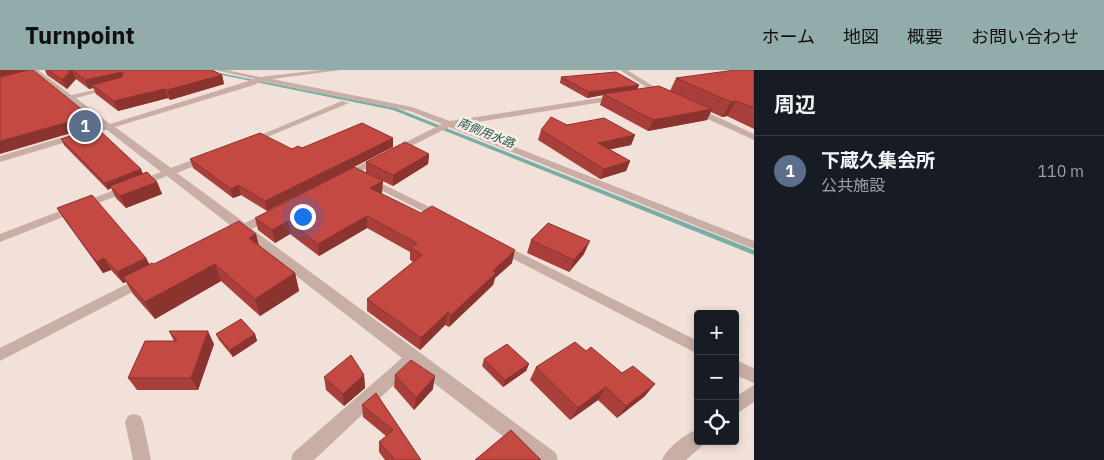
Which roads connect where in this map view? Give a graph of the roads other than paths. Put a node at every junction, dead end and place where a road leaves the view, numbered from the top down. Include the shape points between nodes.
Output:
1 (218, 70) edge
2 (338, 70) edge
3 (623, 70) edge
4 (38, 72) edge
5 (258, 81) junction
6 (123, 83) edge
7 (665, 89) edge
8 (655, 91) junction
9 (646, 92) edge
10 (627, 95) edge
11 (70, 97) junction
12 (673, 99) edge
13 (345, 103) dead end
14 (682, 104) edge
15 (442, 126) junction
16 (104, 128) junction
17 (90, 132) edge
18 (754, 137) edge
19 (243, 144) edge
20 (215, 155) edge
21 (0, 159) edge
22 (352, 172) junction
23 (168, 173) junction
24 (336, 181) edge
25 (277, 212) edge
26 (450, 222) edge
27 (244, 229) junction
28 (0, 238) edge
29 (485, 240) edge
30 (218, 243) edge
31 (754, 245) edge
32 (157, 274) edge
33 (694, 346) edge
34 (0, 355) edge
35 (413, 357) junction
36 (739, 369) edge
37 (754, 376) edge
38 (754, 392) edge
39 (739, 404) edge
40 (134, 422) dead end
41 (694, 441) edge
42 (142, 460) edge
43 (300, 460) edge
44 (549, 460) edge
45 (671, 460) edge

1 - 5 street
2 - 5 street
3 - 8 street
4 - 11 street
5 - 15 street via 392,103
5 - 16 street
6 - 11 street
7 - 8 street
8 - 9 street
8 - 12 street
10 - 15 street
11 - 16 street
13 - 19 street
14 - 18 street
15 - 22 street
15 - 31 street
16 - 23 street
17 - 21 street
20 - 23 street
22 - 24 street
22 - 26 street
23 - 27 street
23 - 28 street
25 - 27 street
27 - 30 street
27 - 35 street
29 - 33 street
32 - 34 street
35 - 43 street
35 - 44 street
36 - 37 street
38 - 39 street
40 - 42 street
41 - 45 street

